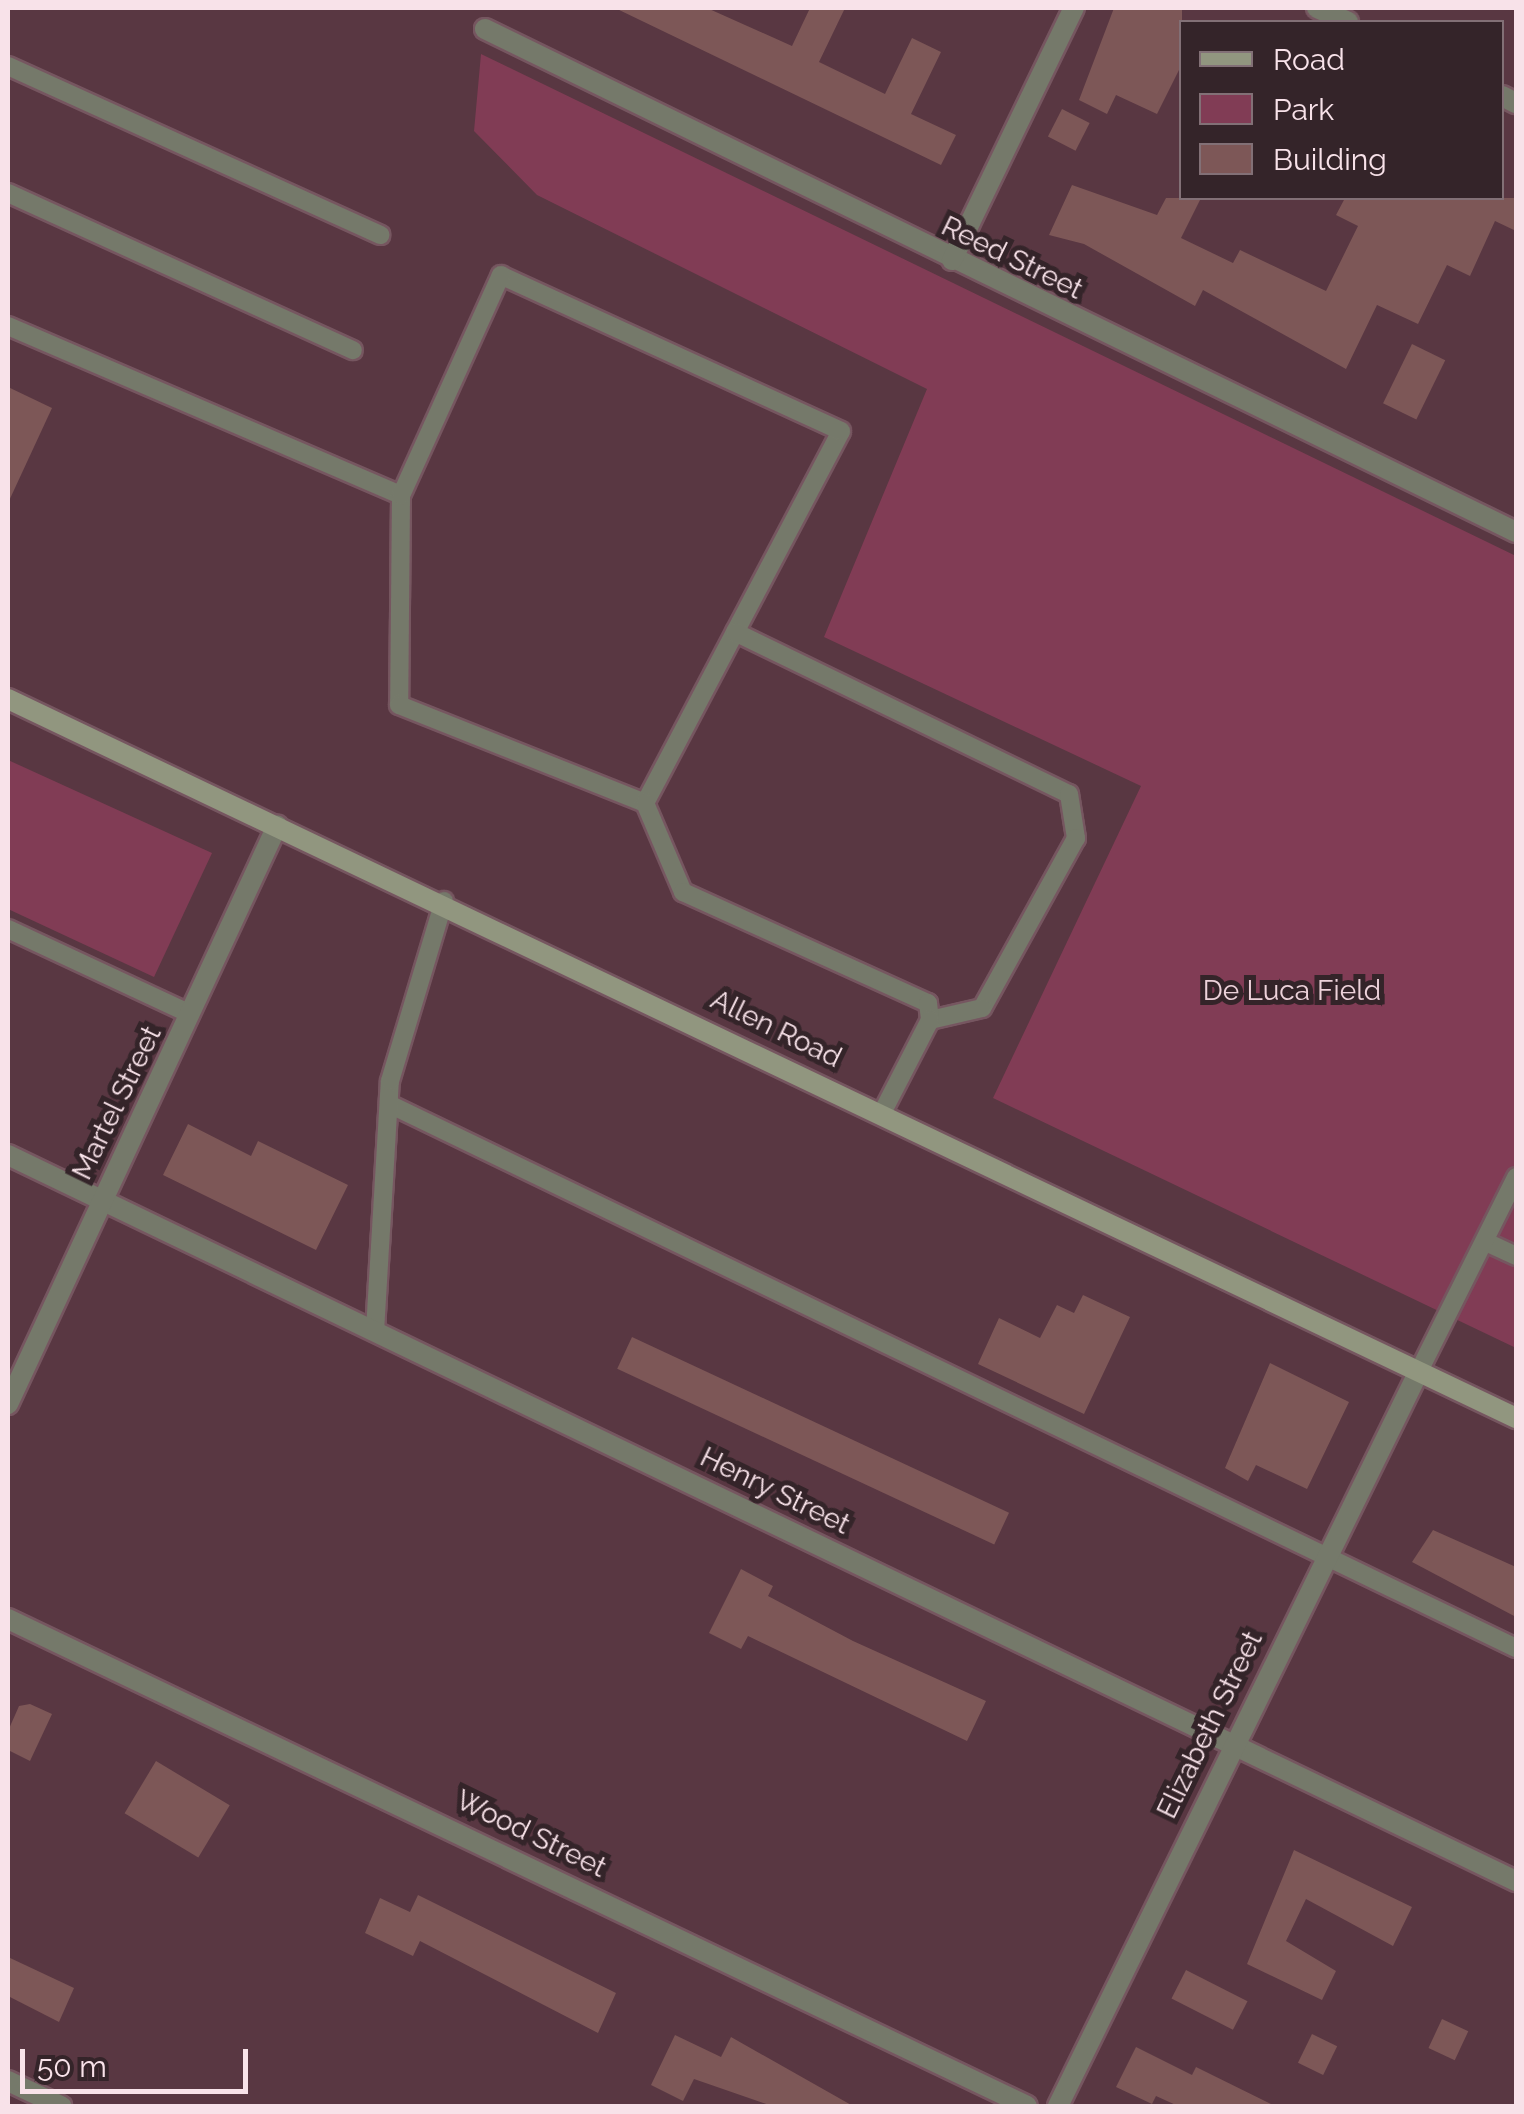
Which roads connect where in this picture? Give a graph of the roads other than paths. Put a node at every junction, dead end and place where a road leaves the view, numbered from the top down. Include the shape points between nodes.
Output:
1 (1074, 8) edge
2 (1317, 8) edge
3 (1344, 20) edge
4 (485, 29) dead end
5 (8, 66) edge
6 (8, 192) edge
7 (381, 235) dead end
8 (952, 260) junction
9 (8, 326) edge
10 (352, 350) dead end
11 (402, 494) junction
12 (1516, 532) edge
13 (735, 632) junction
14 (8, 700) edge
15 (645, 802) junction
16 (277, 826) junction
17 (444, 901) junction
18 (8, 928) edge
19 (190, 1014) junction
20 (930, 1020) junction
21 (389, 1104) junction
22 (884, 1111) junction
23 (8, 1155) edge
24 (1516, 1177) edge
25 (102, 1198) junction
26 (1486, 1242) junction
27 (1516, 1256) edge
28 (375, 1330) junction
29 (1418, 1371) junction
30 (8, 1404) edge
31 (1516, 1418) edge
32 (1326, 1554) junction
33 (8, 1618) edge
34 (1516, 1648) edge
35 (1231, 1741) junction
36 (1516, 1881) edge
37 (8, 2081) edge
38 (61, 2106) edge
39 (1027, 2106) edge
40 (1058, 2106) edge

1 - 8 street
2 - 3 street
4 - 8 street, Reed Street
5 - 7 lane
6 - 10 lane
8 - 12 street, Reed Street
9 - 11 lane
11 - 13 lane via 501,275 840,431
11 - 15 lane via 398,705
13 - 15 lane
13 - 20 lane via 1069,794 1076,838 982,1008
14 - 16 main road, Allen Road
15 - 20 lane via 683,892 928,1003
16 - 17 main road, Allen Road
16 - 19 street, Martel Street
17 - 21 lane
17 - 22 main road, Allen Road
18 - 19 lane
19 - 25 street, Martel Street
20 - 22 lane
21 - 28 lane
21 - 32 lane
22 - 29 main road, Allen Road
23 - 25 street, Henry Street
24 - 26 lane
25 - 28 street, Henry Street
25 - 30 street, Martel Street
26 - 27 lane
26 - 29 lane
28 - 35 street, Henry Street
29 - 31 main road, Allen Road
29 - 32 street, Elizabeth Street
32 - 34 lane
32 - 35 street, Elizabeth Street
33 - 39 street, Wood Street
35 - 36 street, Henry Street
35 - 40 street, Elizabeth Street
37 - 38 street

